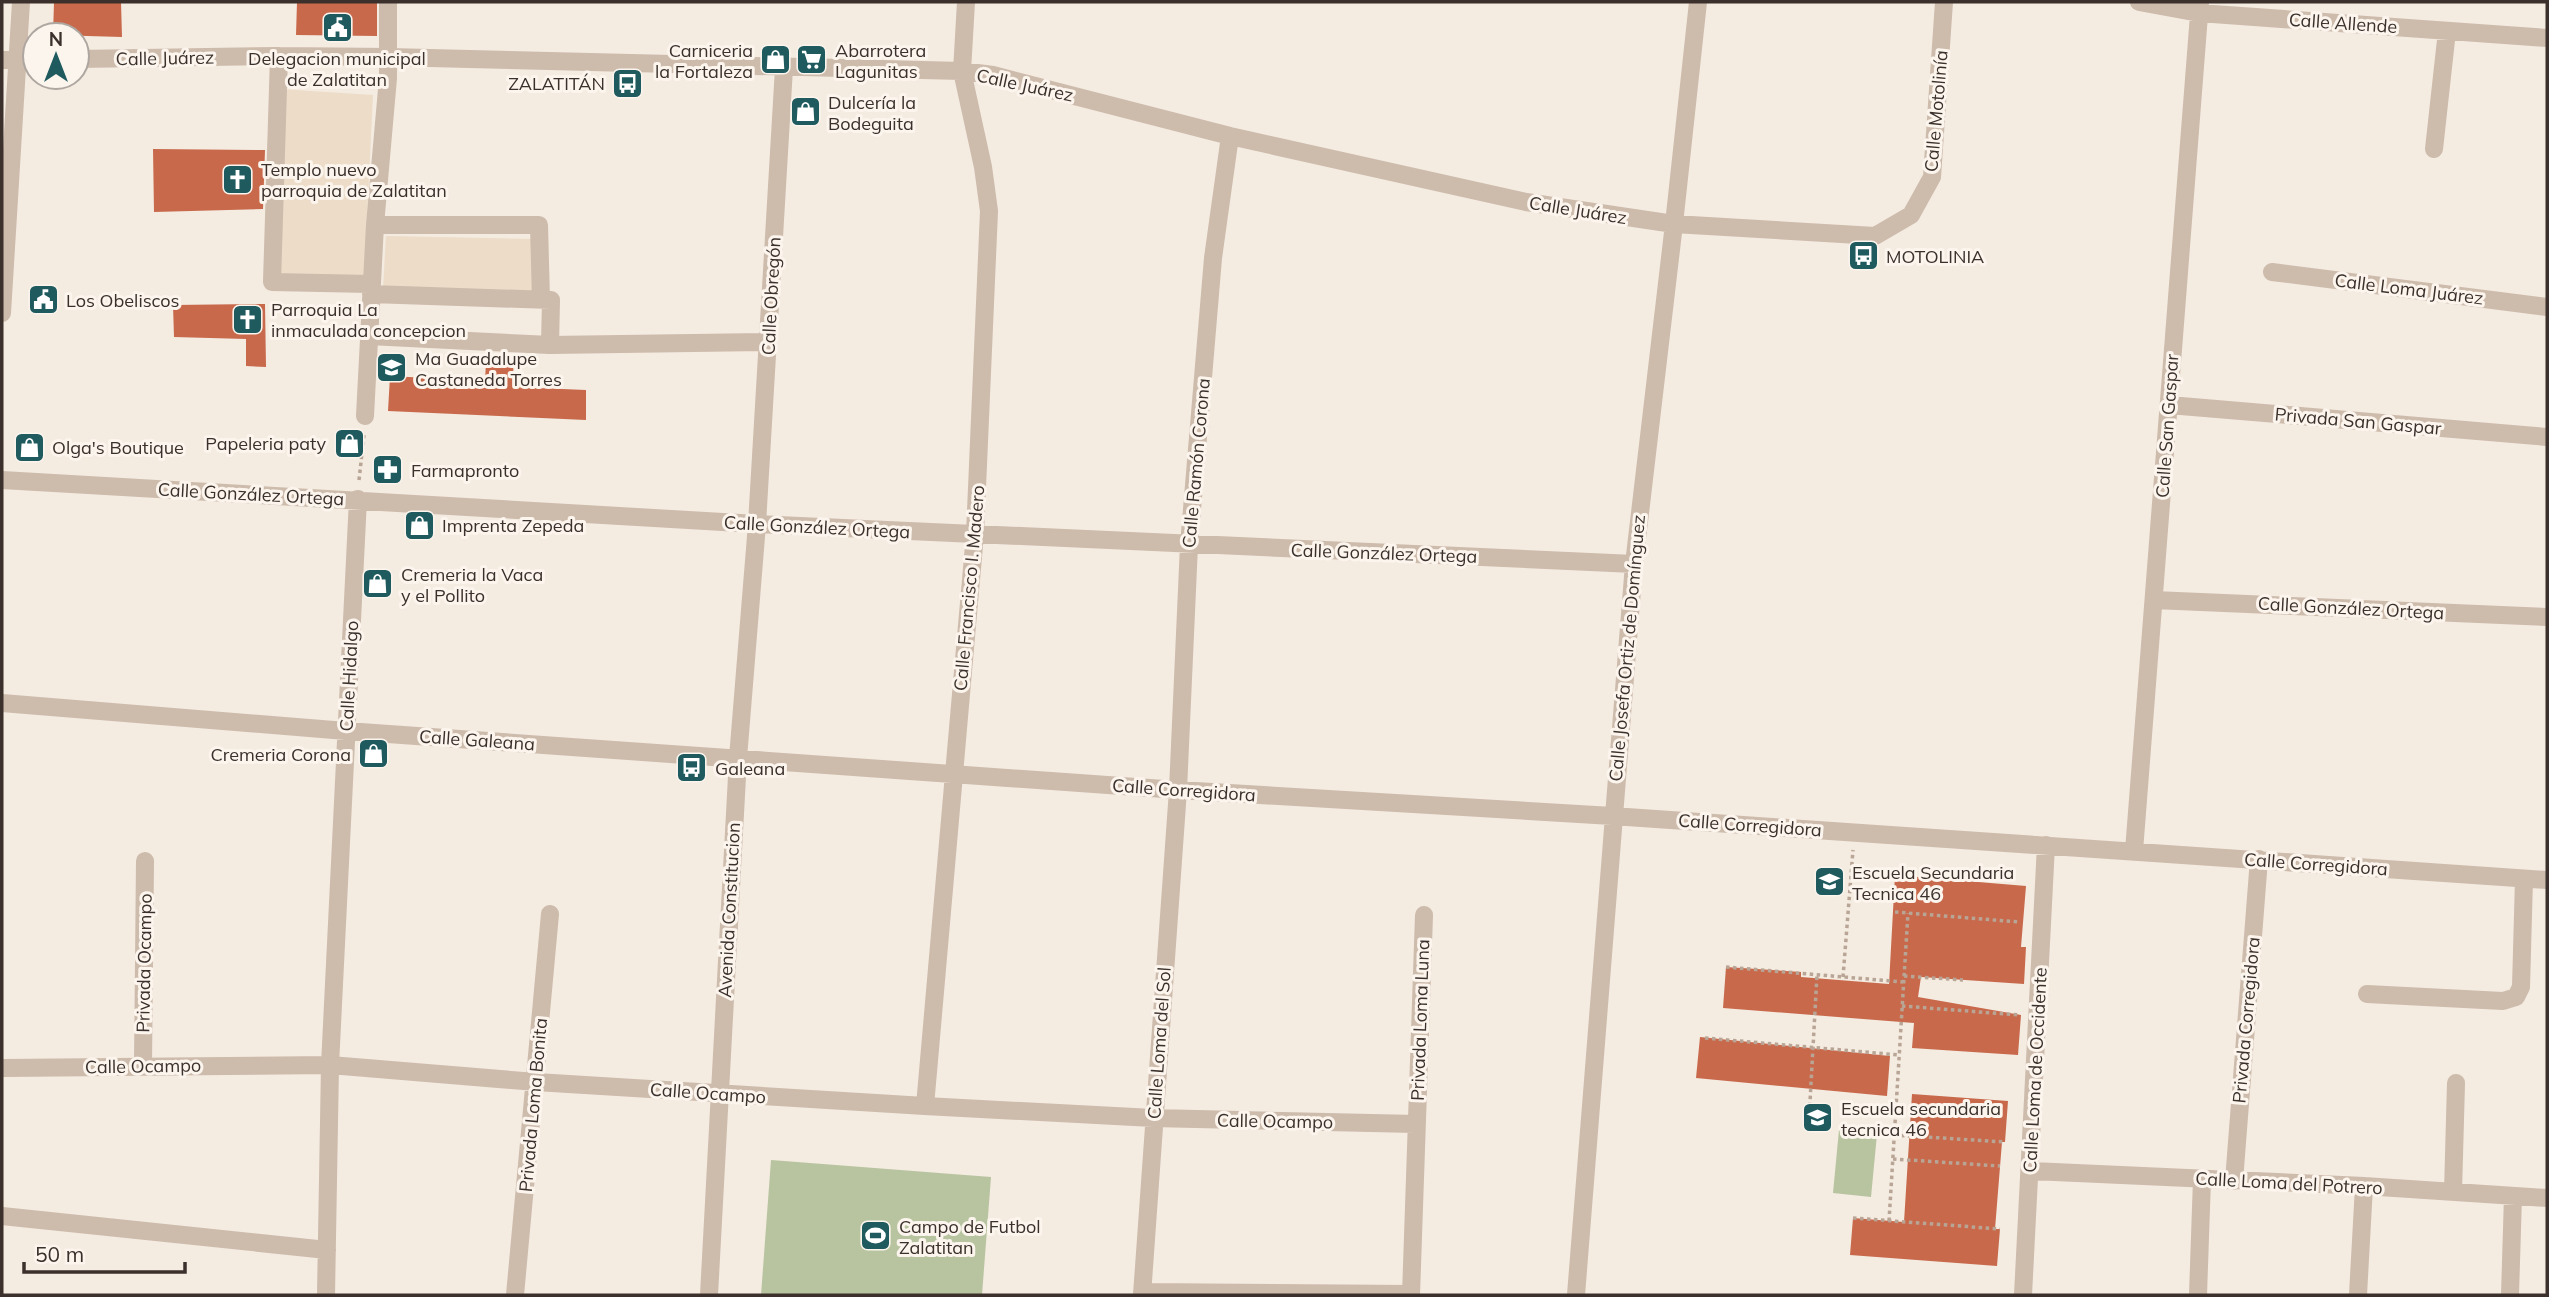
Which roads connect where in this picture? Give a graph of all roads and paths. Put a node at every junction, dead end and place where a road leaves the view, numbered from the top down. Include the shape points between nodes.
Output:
1 (21, 2) edge
2 (388, 2) edge
3 (966, 2) edge
4 (1698, 2) edge
5 (1944, 2) edge
6 (2139, 2) edge
7 (2199, 7) edge
8 (2447, 31) junction
9 (2547, 38) edge
10 (279, 56) junction
11 (388, 57) junction
12 (91, 59) edge
13 (9, 60) edge
14 (784, 68) junction
15 (962, 71) junction
16 (1230, 136) junction
17 (2434, 149) dead end
18 (1911, 215) joint
19 (1674, 224) junction
20 (375, 225) junction
21 (2272, 272) dead end
22 (371, 289) junction
23 (541, 300) junction
24 (2547, 307) edge
25 (2, 313) edge
26 (369, 336) junction
27 (768, 342) junction
28 (550, 345) junction
29 (2169, 405) junction
30 (365, 416) joint
31 (2547, 436) edge
32 (2, 480) edge
33 (358, 499) junction
34 (757, 524) junction
35 (975, 534) junction
36 (1189, 545) junction
37 (1634, 564) junction
38 (2154, 600) junction
39 (2547, 617) edge
40 (2, 703) edge
41 (346, 731) junction
42 (738, 758) junction
43 (953, 773) junction
44 (1178, 790) junction
45 (1612, 816) junction
46 (1854, 832) junction
47 (2046, 845) junction
48 (2134, 851) junction
49 (2259, 859) junction
50 (145, 860) dead end
51 (2524, 879) junction
52 (2547, 880) edge
53 (1895, 912) dead end
54 (1908, 913) junction
55 (550, 914) dead end
56 (1424, 915) dead end
57 (2019, 922) dead end
58 (1726, 967) dead end
59 (1817, 975) junction
60 (1904, 976) junction
61 (1843, 977) junction
62 (1963, 980) dead end
63 (1903, 982) junction
64 (2367, 994) dead end
65 (1902, 1006) junction
66 (2019, 1015) dead end
67 (1705, 1038) dead end
68 (1814, 1048) junction
69 (1899, 1055) junction
70 (143, 1065) junction
71 (330, 1065) junction
72 (2, 1068) edge
73 (536, 1082) junction
74 (2456, 1083) dead end
75 (719, 1094) junction
76 (925, 1106) junction
77 (1153, 1118) junction
78 (1809, 1120) dead end
79 (1416, 1124) junction
80 (1894, 1135) junction
81 (2005, 1142) dead end
82 (1893, 1159) junction
83 (2000, 1166) dead end
84 (2030, 1171) junction
85 (2202, 1179) junction
86 (2234, 1181) junction
87 (2364, 1186) junction
88 (2453, 1192) junction
89 (2513, 1196) junction
90 (2547, 1198) edge
91 (2, 1216) edge
92 (1853, 1218) dead end
93 (1889, 1221) junction
94 (2000, 1230) dead end
95 (327, 1250) junction
96 (1142, 1293) edge
97 (1411, 1294) edge
98 (326, 1295) edge
99 (515, 1295) edge
100 (709, 1295) edge
101 (1576, 1295) edge
102 (2023, 1295) edge
103 (2198, 1295) edge
104 (2358, 1295) edge
105 (2510, 1295) edge

1 - 13 street
2 - 11 street
3 - 15 street, Calle Francisco I. Madero
4 - 19 street, Calle Josefa Ortiz de Domínguez
5 - 18 street, Calle Motolinía via 1932,177
6 - 7 street, Calle Allende
7 - 8 street, Calle Allende
7 - 29 street, Calle San Gaspar
8 - 9 street, Calle Allende
8 - 17 street
10 - 11 street, Calle Juárez
10 - 12 street, Calle Juárez
10 - 22 street via 272,282
11 - 14 street, Calle Juárez
11 - 20 street
13 - 25 street
14 - 15 street, Calle Juárez
14 - 27 street, Calle Obregón
15 - 16 street, Calle Juárez
15 - 35 street, Calle Francisco I. Madero via 989,211
16 - 19 street, Calle Juárez via 1526,202
16 - 36 street, Calle Ramón Corona via 1213,258
18 - 19 street, Calle Juárez via 1875,236
19 - 37 street, Calle Josefa Ortiz de Domínguez
20 - 22 street
20 - 23 street via 539,225
21 - 24 street, Calle Loma Juárez
22 - 23 street
22 - 26 street
23 - 28 street via 551,300
26 - 28 street
26 - 30 street
27 - 28 street
27 - 34 street, Calle Obregón
29 - 31 street, Privada San Gaspar
29 - 38 street, Calle San Gaspar
30 - 33 path
32 - 33 street, Calle González Ortega
33 - 34 street, Calle González Ortega
33 - 41 street, Calle Hidalgo
34 - 35 street, Calle González Ortega
34 - 42 street, Avenida Constitucion
35 - 36 street, Calle González Ortega
35 - 43 street, Calle Francisco I. Madero
36 - 37 street, Calle González Ortega
36 - 44 street, Calle Ramón Corona
37 - 45 street, Calle Josefa Ortiz de Domínguez
38 - 39 street, Calle González Ortega
38 - 48 street, Calle San Gaspar
40 - 41 street, Calle Galeana
41 - 42 street, Calle Galeana
41 - 71 street, Calle Hidalgo
42 - 43 street, Calle Galeana
42 - 75 street, Avenida Constitucion
43 - 44 street, Calle Corregidora
43 - 76 street, Calle Francisco I. Madero
44 - 45 street, Calle Corregidora
44 - 77 street, Calle Loma del Sol
45 - 46 street, Calle Corregidora
45 - 101 street, Calle Josefa Ortiz de Domínguez
46 - 47 street, Calle Corregidora
46 - 61 path
47 - 48 street, Calle Corregidora
47 - 84 street, Calle Loma de Occidente
48 - 49 street, Calle Corregidora
49 - 51 street, Calle Corregidora
49 - 86 street, Privada Corregidora
50 - 70 street, Privada Ocampo
51 - 52 street, Calle Corregidora
51 - 64 street via 2521,988 2516,997 2504,1001
53 - 54 path
54 - 57 path
54 - 60 path
55 - 73 street, Privada Loma Bonita
56 - 79 street, Privada Loma Luna
58 - 59 path
59 - 61 path
59 - 68 path
60 - 62 path
60 - 63 path
61 - 63 path
63 - 65 path
65 - 66 path
65 - 69 path
67 - 68 path
68 - 69 path
68 - 78 path
69 - 80 path
70 - 71 street, Calle Ocampo
70 - 72 street, Calle Ocampo
71 - 73 street, Calle Ocampo
71 - 95 street, Calle Hidalgo
73 - 75 street, Calle Ocampo
73 - 99 street, Privada Loma Bonita
74 - 88 street
75 - 76 street, Calle Ocampo
75 - 100 street, Avenida Constitucion
76 - 77 street, Calle Ocampo
77 - 79 street, Calle Ocampo
77 - 96 street, Calle Loma del Sol
79 - 97 street, Privada Loma Luna
80 - 81 path
80 - 82 path
82 - 83 path
82 - 93 path
84 - 85 street, Calle Loma del Potrero
84 - 102 street, Calle Loma de Occidente
85 - 86 street, Calle Loma del Potrero
85 - 103 street
86 - 87 street, Calle Loma del Potrero
87 - 88 street, Calle Loma del Potrero
87 - 104 street
88 - 89 street, Calle Loma del Potrero
89 - 90 street, Calle Loma del Potrero
89 - 105 street
91 - 95 street
92 - 93 path
93 - 94 path
95 - 98 street, Calle Hidalgo
96 - 97 street

